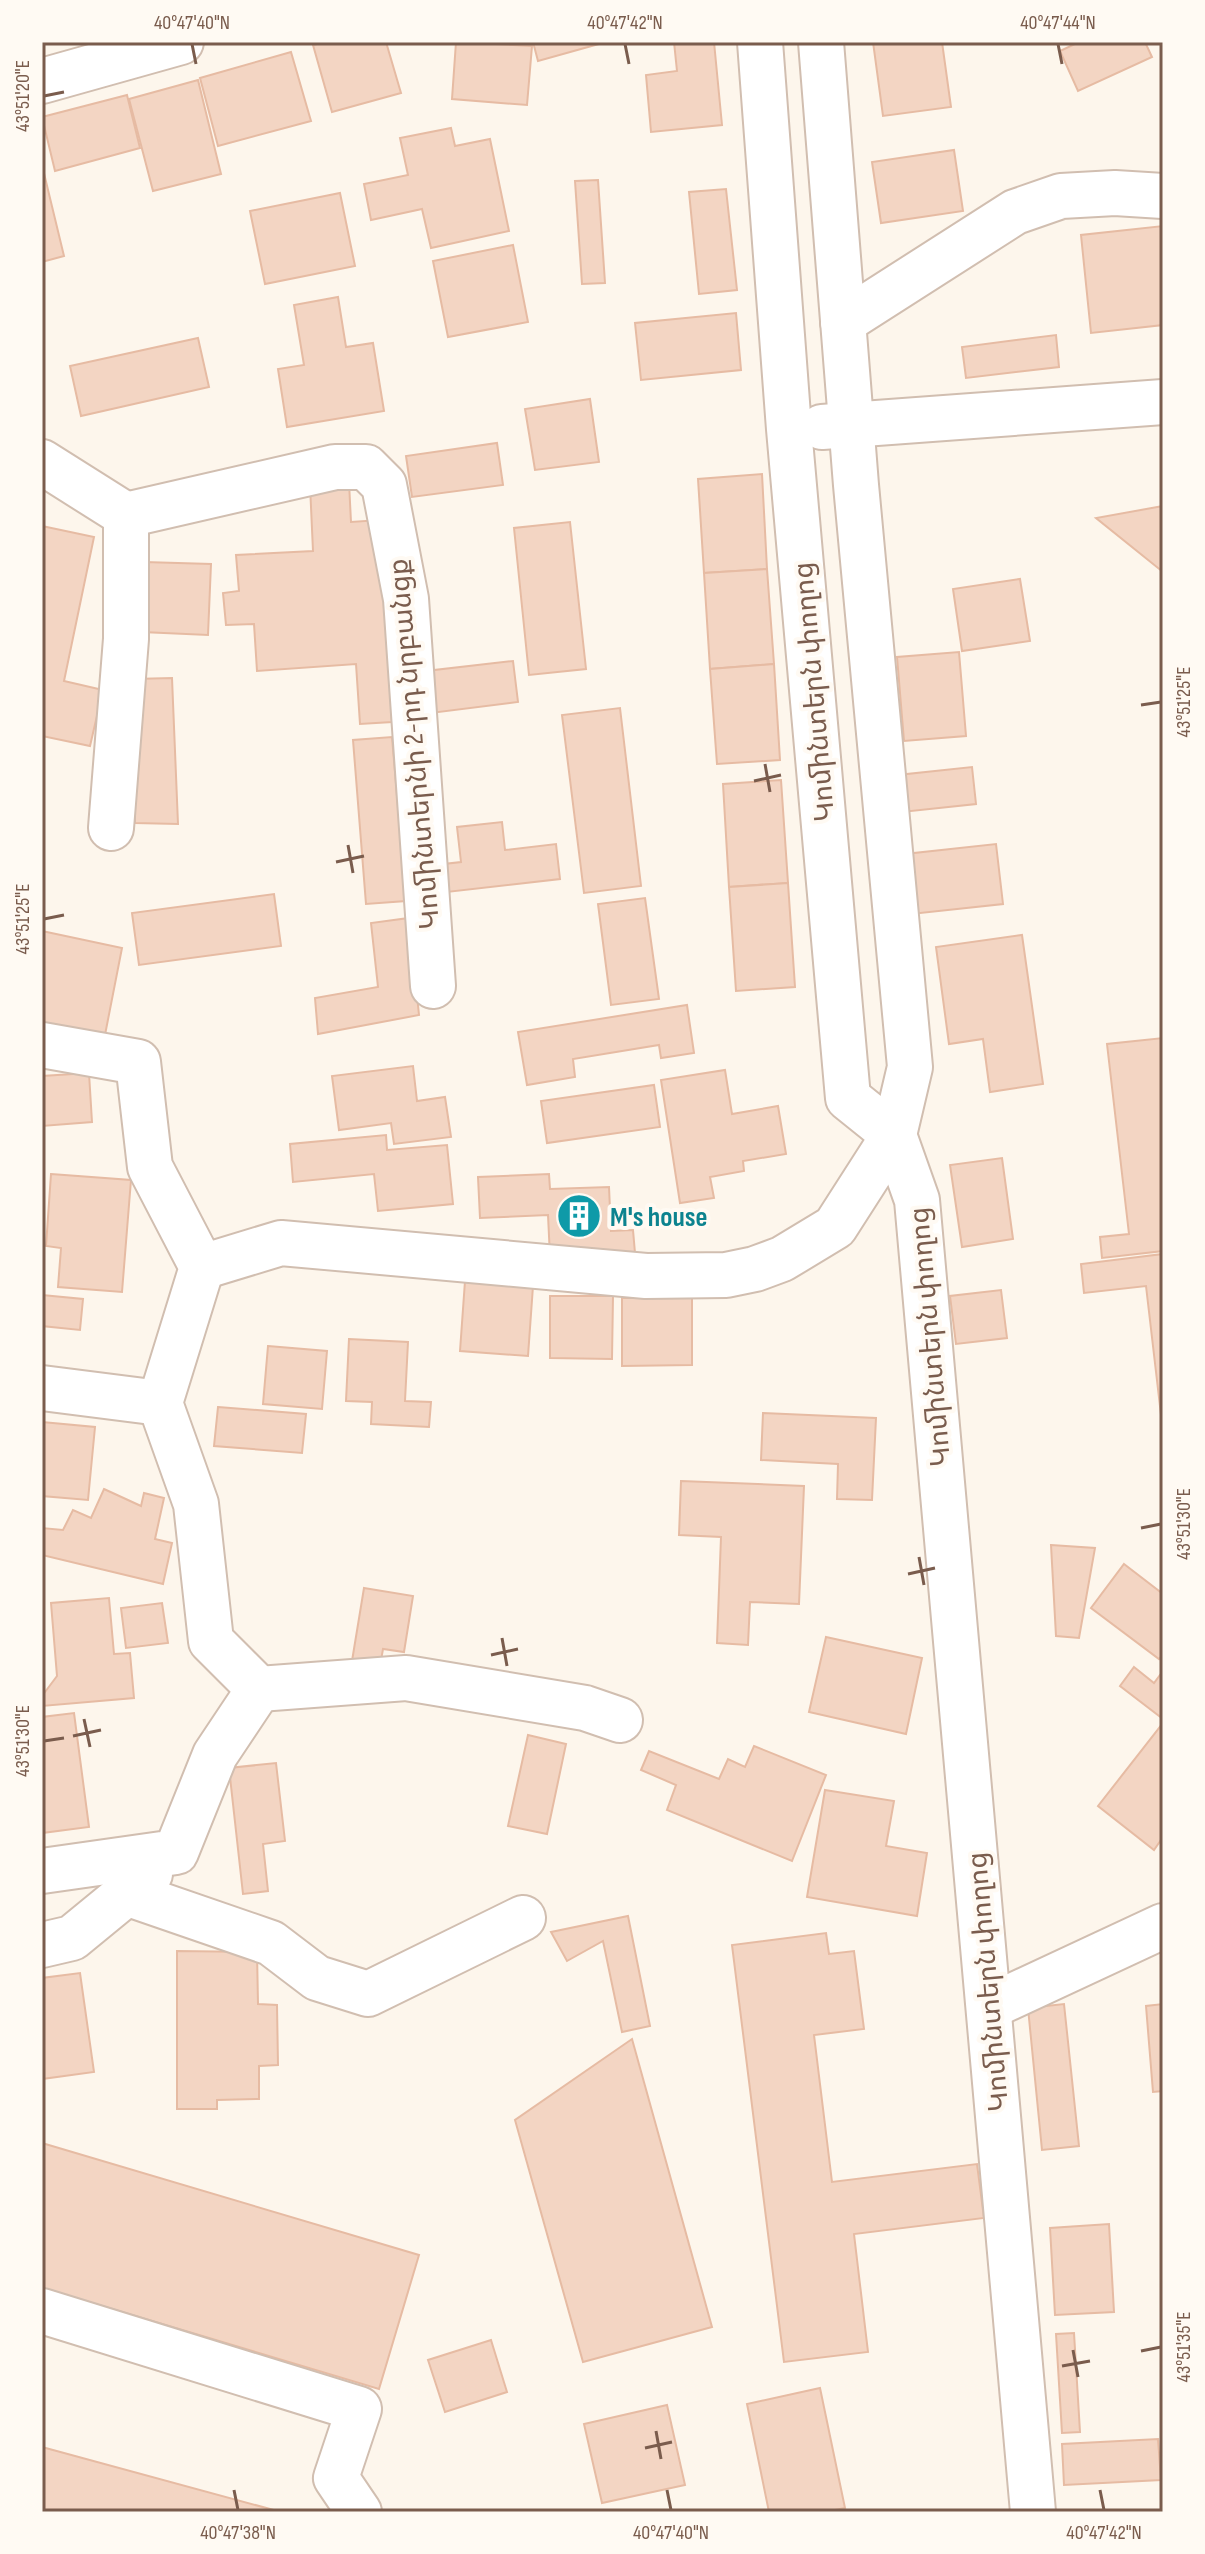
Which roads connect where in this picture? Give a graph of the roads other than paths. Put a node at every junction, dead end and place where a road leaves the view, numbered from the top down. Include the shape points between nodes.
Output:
1 (181, 42) edge
2 (760, 42) edge
3 (821, 42) edge
4 (42, 81) edge
5 (1163, 196) edge
6 (843, 322) junction
7 (1163, 402) edge
8 (851, 425) junction
9 (789, 429) junction
10 (42, 462) edge
11 (126, 515) junction
12 (111, 828) dead end
13 (433, 986) dead end
14 (42, 1045) edge
15 (894, 1135) junction
16 (202, 1267) junction
17 (42, 1388) edge
18 (160, 1403) junction
19 (259, 1689) junction
20 (620, 1720) dead end
21 (176, 1852) junction
22 (42, 1871) edge
23 (126, 1893) junction
24 (523, 1918) dead end
25 (1163, 1926) edge
26 (42, 1945) edge
27 (989, 2007) junction
28 (42, 2311) edge
29 (359, 2512) edge
30 (1033, 2512) edge

1 - 4 street
2 - 9 street, Կոմինտերն փողոց
3 - 6 street
5 - 6 street via 1061,196 1015,212
6 - 8 street
7 - 8 street
8 - 9 street
8 - 15 street via 910,1067
9 - 15 street, Կոմինտերն փողոց via 848,1098
10 - 11 street
11 - 12 street via 126,639
11 - 13 street, Կոմինտերնի 2-րդ նրբանցք via 335,467 366,467 384,485 406,599
14 - 16 street via 138,1062 150,1167
15 - 16 street via 835,1227 782,1259 726,1275 646,1276 281,1243
15 - 27 street, Կոմինտերն փողոց via 917,1200
16 - 18 street
17 - 18 street
18 - 19 street via 196,1504 211,1641
19 - 20 street via 406,1678 585,1708
19 - 21 street via 215,1755
21 - 22 street
21 - 23 street
23 - 24 street via 271,1943 317,1978 368,1994
23 - 26 street via 72,1938
25 - 27 street
27 - 30 street, Կոմինտերն փողոց
28 - 29 street via 359,2409 336,2478

